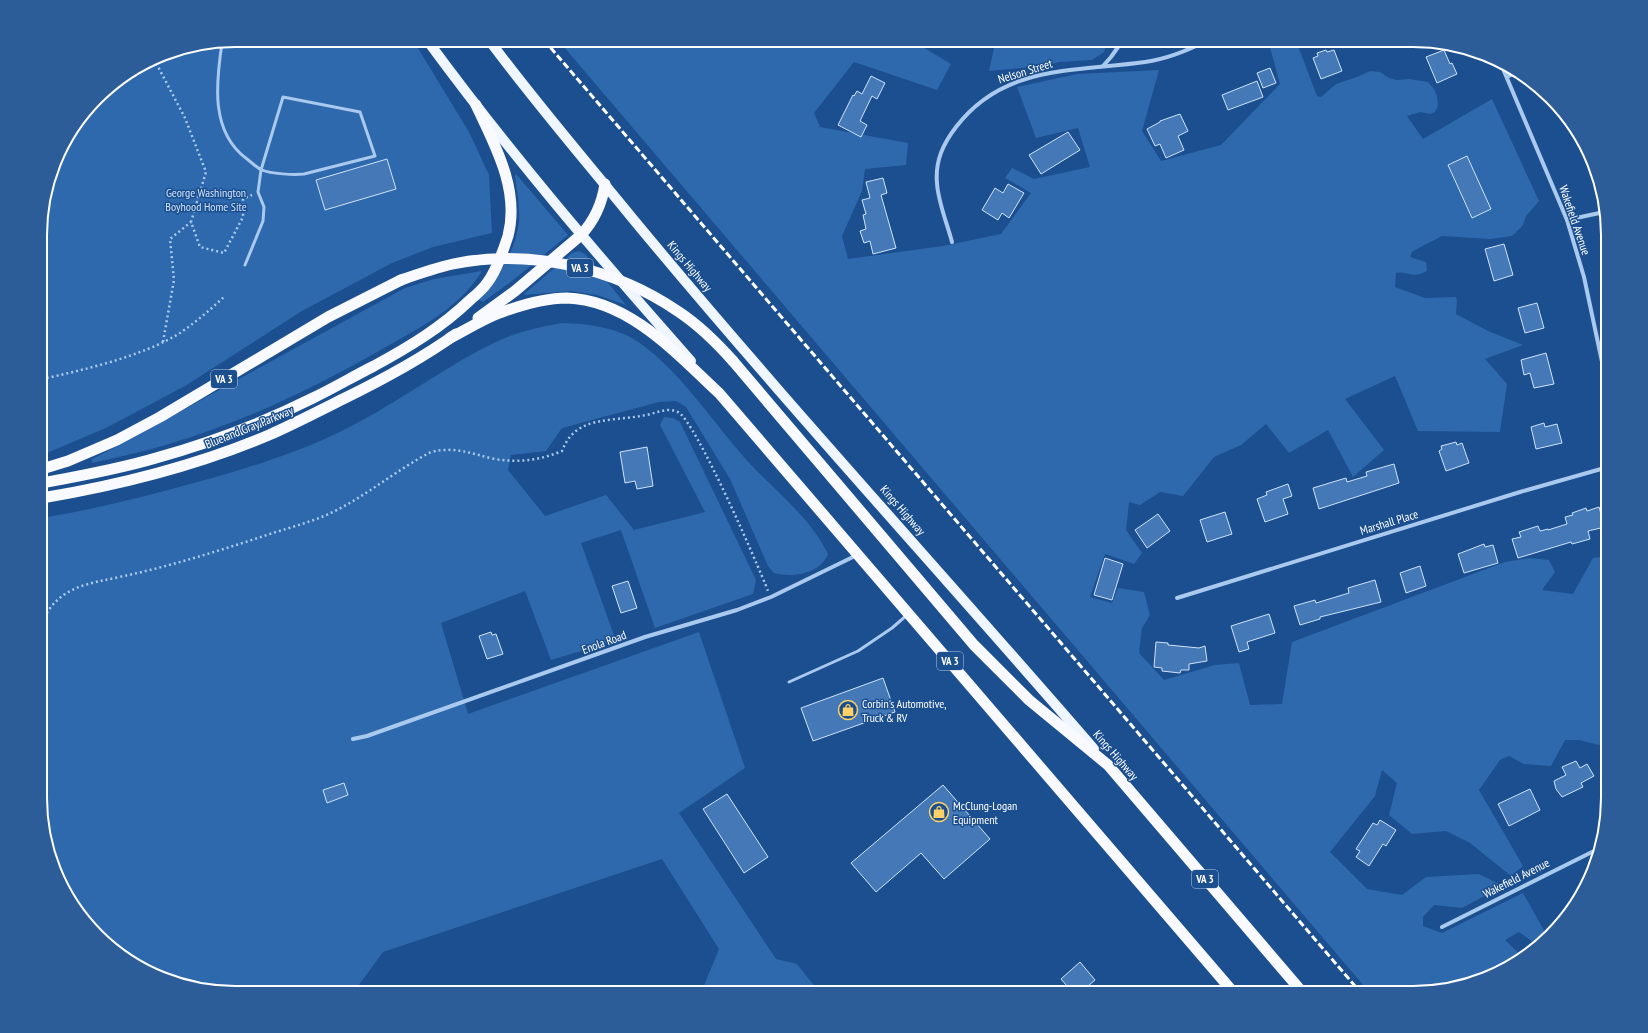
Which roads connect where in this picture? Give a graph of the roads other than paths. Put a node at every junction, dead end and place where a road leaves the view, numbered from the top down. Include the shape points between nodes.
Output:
1 (222, 47) edge
2 (432, 47) edge
3 (495, 47) edge
4 (1118, 47) edge
5 (1193, 47) edge
6 (1103, 66) junction
7 (1504, 70) edge
8 (1511, 75) edge
9 (1507, 77) junction
10 (476, 105) junction
11 (261, 170) junction
12 (605, 184) junction
13 (1599, 213) edge
14 (1567, 220) junction
15 (581, 235) junction
16 (952, 242) dead end
17 (245, 265) dead end
18 (450, 338) junction
19 (1601, 357) edge
20 (719, 393) junction
21 (47, 467) edge
22 (1601, 469) edge
23 (47, 482) edge
24 (47, 497) edge
25 (858, 554) junction
26 (1177, 598) dead end
27 (909, 614) junction
28 (789, 682) dead end
29 (353, 739) dead end
30 (1108, 765) junction
31 (1594, 851) edge
32 (1442, 927) dead end
33 (1228, 986) edge
34 (1297, 986) edge

1 - 11 lane via 217,92 221,120 233,147
2 - 10 main road
3 - 12 main road, Kings Highway
4 - 6 street
5 - 6 street, Nelson Street via 1146,62
6 - 16 street, Nelson Street via 1064,70 1006,86 980,101 965,115 947,138 940,152 937,167 938,192
7 - 9 street, Wakefield Avenue
8 - 9 street
9 - 14 street, Wakefield Avenue
10 - 15 main road
10 - 23 highway via 507,180 511,214 508,235 493,274 486,285 461,309 404,350 270,418 156,458 112,470
11 - 11 lane via 283,97 360,112 375,156 304,174
11 - 17 lane via 258,192 264,207 263,221
12 - 15 highway via 598,212
12 - 30 main road, Kings Highway via 694,292
13 - 14 street
14 - 19 street, Wakefield Avenue via 1584,277
15 - 18 highway via 515,291
15 - 20 main road
18 - 20 highway, VA 3 via 503,311 530,303 548,299 586,300 623,314 642,326 667,345
18 - 24 highway, Blue and Gray Parkway / VA 3 via 390,376 270,435 162,473 96,489
20 - 25 highway, VA 3
21 - 30 highway, VA 3, bridge via 117,440 328,318 401,280 453,264 483,259 537,260 579,268 618,279 658,298 698,327 733,361 974,645 1029,700
22 - 26 street, Marshall Place
25 - 27 highway, VA 3
25 - 29 street, Enola Road via 771,597 737,610 645,637
27 - 28 lane via 858,651
27 - 33 highway, VA 3
30 - 34 highway, Kings Highway / VA 3
31 - 32 street, Wakefield Avenue

